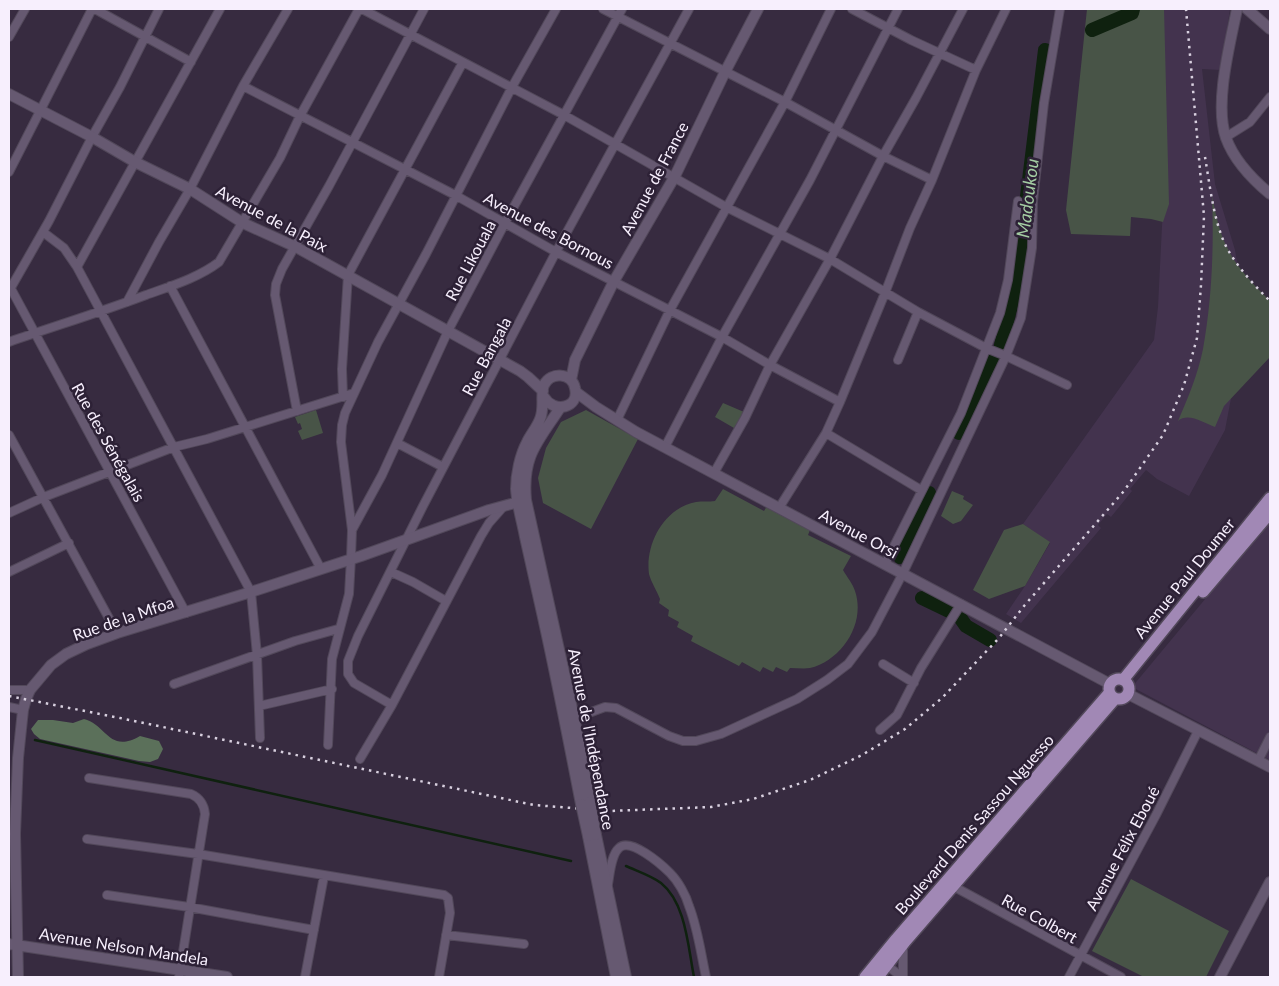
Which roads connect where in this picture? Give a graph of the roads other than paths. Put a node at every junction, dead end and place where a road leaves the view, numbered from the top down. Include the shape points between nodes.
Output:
1 (25, 9) edge
2 (94, 9) edge
3 (159, 9) edge
4 (220, 9) edge
5 (288, 9) edge
6 (361, 9) edge
7 (424, 9) edge
8 (556, 9) edge
9 (603, 9) edge
10 (689, 9) edge
11 (758, 9) edge
12 (831, 9) edge
13 (852, 9) edge
14 (898, 9) edge
15 (963, 9) edge
16 (1006, 9) edge
17 (1060, 9) edge
18 (1237, 9) edge
19 (1247, 9) edge
20 (620, 12) edge
21 (888, 28) junction
22 (1270, 29) edge
23 (411, 33) junction
24 (9, 36) edge
25 (144, 36) junction
26 (671, 44) junction
27 (939, 52) junction
28 (190, 62) junction
29 (463, 62) junction
30 (976, 70) junction
31 (724, 72) junction
32 (243, 86) junction
33 (512, 87) junction
34 (9, 94) edge
35 (1270, 97) edge
36 (785, 102) junction
37 (40, 111) junction
38 (564, 115) junction
39 (300, 116) junction
40 (835, 129) junction
41 (92, 137) junction
42 (1226, 137) junction
43 (353, 142) junction
44 (616, 144) junction
45 (883, 156) junction
46 (136, 162) junction
47 (404, 170) junction
48 (9, 172) edge
49 (675, 176) junction
50 (932, 180) junction
51 (190, 189) junction
52 (1270, 194) edge
53 (456, 195) junction
54 (1018, 201) dead end
55 (726, 207) junction
56 (243, 223) junction
57 (504, 223) junction
58 (43, 232) junction
59 (780, 233) junction
60 (296, 247) junction
61 (556, 252) junction
62 (830, 259) junction
63 (76, 268) junction
64 (348, 275) junction
65 (614, 281) junction
66 (170, 286) junction
67 (9, 288) edge
68 (886, 293) junction
69 (127, 302) junction
70 (398, 304) junction
71 (670, 310) junction
72 (101, 312) junction
73 (918, 312) junction
74 (448, 332) junction
75 (34, 333) junction
76 (722, 337) junction
77 (9, 342) edge
78 (986, 348) junction
79 (1006, 356) junction
80 (575, 360) junction
81 (898, 360) dead end
82 (500, 361) junction
83 (770, 365) junction
84 (520, 371) junction
85 (557, 376) junction
86 (571, 380) junction
87 (1067, 385) dead end
88 (576, 392) junction
89 (354, 393) junction
90 (543, 394) junction
91 (343, 397) junction
92 (840, 402) junction
93 (571, 403) junction
94 (596, 407) junction
95 (560, 408) junction
96 (297, 411) junction
97 (616, 420) junction
98 (245, 426) junction
99 (826, 433) junction
100 (9, 435) edge
101 (397, 442) junction
102 (12, 446) edge
103 (174, 447) junction
104 (665, 447) junction
105 (443, 467) junction
106 (110, 470) junction
107 (714, 472) junction
108 (921, 490) junction
109 (44, 497) junction
110 (522, 504) junction
111 (1269, 505) edge
112 (779, 508) junction
113 (501, 509) junction
114 (9, 513) edge
115 (352, 530) junction
116 (406, 540) junction
117 (69, 543) junction
118 (351, 558) junction
119 (885, 564) junction
120 (322, 569) junction
121 (9, 572) edge
122 (391, 572) junction
123 (903, 573) junction
124 (251, 592) junction
125 (446, 601) junction
126 (961, 604) junction
127 (186, 613) junction
128 (338, 629) junction
129 (117, 633) junction
130 (258, 655) junction
131 (883, 664) dead end
132 (914, 683) junction
133 (174, 684) dead end
134 (1127, 686) junction
135 (332, 689) junction
136 (9, 690) edge
137 (30, 690) junction
138 (1112, 692) junction
139 (392, 705) junction
140 (259, 706) junction
141 (9, 707) edge
142 (23, 710) junction
143 (575, 722) junction
144 (880, 730) dead end
145 (1198, 731) junction
146 (1270, 736) edge
147 (260, 738) dead end
148 (328, 745) dead end
149 (360, 759) dead end
150 (1258, 761) junction
151 (1270, 767) edge
152 (89, 778) dead end
153 (585, 803) junction
154 (12, 834) edge
155 (592, 836) junction
156 (87, 839) dead end
157 (198, 854) junction
158 (324, 876) junction
159 (1270, 882) edge
160 (950, 884) junction
161 (607, 886) junction
162 (107, 895) dead end
163 (189, 908) junction
164 (314, 930) junction
165 (902, 932) junction
166 (446, 935) junction
167 (13, 944) edge
168 (524, 944) dead end
169 (903, 944) junction
170 (1080, 956) junction
171 (883, 962) junction
172 (180, 973) edge
173 (18, 977) edge
174 (227, 977) edge
175 (305, 977) edge
176 (439, 977) edge
177 (616, 977) edge
178 (626, 977) edge
179 (706, 977) edge
180 (865, 977) edge
181 (878, 977) edge
182 (903, 977) edge
183 (1069, 977) edge
184 (1121, 977) edge
185 (1220, 977) edge

1 - 24 street
2 - 25 street
2 - 37 street
3 - 25 street
4 - 28 street
5 - 32 street
6 - 23 street
6 - 39 street
7 - 23 street
8 - 33 street
9 - 20 street
10 - 26 street, Rue Bangala
11 - 31 main road, Avenue de France
12 - 36 street
13 - 21 street
14 - 21 street
15 - 27 street
16 - 30 street
17 - 79 street via 1044,103 1028,281 1021,318
18 - 42 main road via 1223,94
19 - 22 main road
20 - 26 street
20 - 38 street, Rue Likouala
21 - 27 street
21 - 40 street
23 - 29 street
23 - 43 street
25 - 28 street
25 - 41 street
26 - 31 street
26 - 44 street, Rue Bangala
27 - 30 street
27 - 45 street
28 - 46 street
29 - 33 street
29 - 47 street
30 - 50 street
31 - 36 street
31 - 49 main road, Avenue de France
32 - 39 street, Avenue des Bornous
32 - 51 street
33 - 38 street
33 - 53 street
34 - 37 main road, Avenue de la Paix
35 - 42 street via 1250,122
36 - 40 street
36 - 55 street
37 - 41 main road, Avenue de la Paix
37 - 48 street
38 - 44 street
38 - 57 street, Rue Likouala
39 - 43 street, Avenue des Bornous
39 - 56 street
40 - 45 street
40 - 59 street
41 - 46 main road, Avenue de la Paix
41 - 58 street
42 - 52 main road via 1240,163
43 - 47 street, Avenue des Bornous
43 - 60 street
44 - 49 street
44 - 61 street, Rue Bangala
45 - 50 street
45 - 62 street
46 - 51 main road, Avenue de la Paix
46 - 63 street
47 - 53 street, Avenue des Bornous
47 - 64 street
49 - 55 street
49 - 65 main road, Avenue de France
50 - 68 street
51 - 56 main road, Avenue de la Paix
51 - 69 street
53 - 57 street, Avenue des Bornous
53 - 70 street
54 - 78 street via 1008,280 1000,313
55 - 59 street
55 - 71 street
56 - 60 main road, Avenue de la Paix
56 - 66 street via 219,262 207,271
57 - 61 street, Avenue des Bornous
57 - 74 street, Rue Likouala
58 - 63 street via 64,248
58 - 67 street
59 - 62 street
59 - 76 street
60 - 64 main road, Avenue de la Paix
60 - 96 street via 282,269 275,296
61 - 65 street, Avenue des Bornous
61 - 82 street, Rue Bangala
62 - 68 street
62 - 83 street
63 - 72 street
64 - 70 main road, Avenue de la Paix
64 - 91 street
65 - 71 street, Avenue des Bornous
65 - 80 main road, Avenue de France
66 - 69 street
66 - 98 street
67 - 75 street, Rue des Sénégalais
68 - 73 street
68 - 92 street
69 - 72 street
70 - 74 main road, Avenue de la Paix
70 - 89 street
71 - 76 street, Avenue des Bornous
71 - 97 street
72 - 75 street
72 - 103 street
73 - 78 street
73 - 81 street
74 - 82 main road, Avenue de la Paix
74 - 101 street, Rue Likouala
75 - 77 street
75 - 106 street, Rue des Sénégalais
76 - 83 street, Avenue des Bornous
76 - 104 street
78 - 79 street
78 - 108 street via 961,413
79 - 87 street
79 - 123 street
80 - 85 main road
80 - 86 main road
82 - 84 main road, Avenue de la Paix
82 - 105 street, Rue Bangala
83 - 92 street, Avenue des Bornous
83 - 107 street
84 - 85 main road
84 - 90 main road
85 - 86 main road
85 - 90 main road via 544,384
86 - 88 main road
88 - 93 main road
88 - 94 main road, Avenue Orsi
89 - 91 street
89 - 115 street via 342,425 341,442
90 - 95 main road via 547,403
90 - 110 main road, Avenue de l'Indépendance via 540,419 520,460 516,487
91 - 96 street
92 - 99 street
93 - 94 main road
93 - 95 main road
94 - 97 main road, Avenue Orsi
95 - 110 main road, Avenue de l'Indépendance via 527,461
96 - 98 street
97 - 104 main road, Avenue Orsi
98 - 103 street
98 - 120 street
99 - 108 street
99 - 112 street
100 - 102 street
101 - 105 street
101 - 115 street, Rue Likouala
102 - 109 street
103 - 106 street
103 - 124 street
104 - 107 main road, Avenue Orsi
105 - 116 street, Rue Bangala
106 - 109 street
106 - 127 street, Rue des Sénégalais
107 - 112 main road, Avenue Orsi
108 - 119 street
109 - 114 street
109 - 117 street
110 - 113 main road, Rue de la Mfoa
110 - 143 main road, Avenue de l'Indépendance
110 - 153 main road, Avenue de l'Indépendance via 544,621
111 - 134 main road, Avenue Paul Doumer via 1212,582
112 - 119 main road, Avenue Orsi
113 - 116 main road, Rue de la Mfoa
113 - 125 street via 485,530
115 - 118 street
116 - 118 main road, Rue de la Mfoa
116 - 122 street, Rue Bangala
117 - 121 street
117 - 129 street
118 - 120 main road, Rue de la Mfoa
118 - 128 street via 348,594
119 - 123 main road, Avenue Orsi
120 - 124 main road, Rue de la Mfoa
122 - 125 street
122 - 139 street, Rue Bangala via 358,636 347,668 354,683
123 - 126 main road, Avenue Orsi
123 - 143 street via 872,632 848,664 797,699 721,734 683,741 616,708 605,707
124 - 127 main road, Rue de la Mfoa
124 - 130 street
125 - 139 street
126 - 132 street
126 - 138 main road, Avenue Orsi
127 - 129 main road, Rue de la Mfoa
128 - 130 street
128 - 135 street via 332,659
129 - 137 main road, Rue de la Mfoa via 66,654 51,665
130 - 133 street
130 - 140 street
131 - 132 street
132 - 144 street via 897,715
134 - 138 main road via 1114,681
134 - 138 main road via 1123,699
134 - 145 main road
135 - 140 street
135 - 148 street
136 - 137 street
137 - 142 main road, Rue de la Mfoa
138 - 160 main road, Boulevard Denis Sassou Nguesso
139 - 149 street
140 - 147 street
141 - 142 street
142 - 154 main road, Rue de la Mfoa
143 - 153 main road, Avenue de l'Indépendance
145 - 150 main road
145 - 170 street, Avenue Félix Eboué
146 - 150 street
150 - 151 main road
152 - 157 street via 197,797 205,814
153 - 155 main road, Avenue de l'Indépendance, bridge
154 - 167 main road, Rue de la Mfoa
155 - 161 main road, Avenue de l'Indépendance
155 - 177 main road, Avenue de l'Indépendance
156 - 157 street
157 - 158 street
157 - 163 street
158 - 164 street
158 - 166 street via 436,893 448,898 450,913
159 - 185 main road
160 - 165 main road, Boulevard Denis Sassou Nguesso
160 - 169 main road, Boulevard Denis Sassou Nguesso
160 - 170 street, Rue Colbert
161 - 178 main road, Avenue de l'Indépendance
161 - 179 street via 615,854 624,844 640,850 671,874 689,905
162 - 163 street
163 - 164 street
163 - 172 street
164 - 175 street
165 - 169 street
165 - 171 main road, Boulevard Denis Sassou Nguesso
166 - 168 street
166 - 176 street
167 - 172 main road, Avenue Nelson Mandela
167 - 173 main road, Rue de la Mfoa
169 - 171 main road, Boulevard Denis Sassou Nguesso
169 - 182 street
170 - 183 street, Avenue Félix Eboué
170 - 184 street, Rue Colbert
171 - 180 main road, Boulevard Denis Sassou Nguesso
171 - 181 main road, Boulevard Denis Sassou Nguesso
171 - 182 street
172 - 174 main road, Avenue Nelson Mandela

